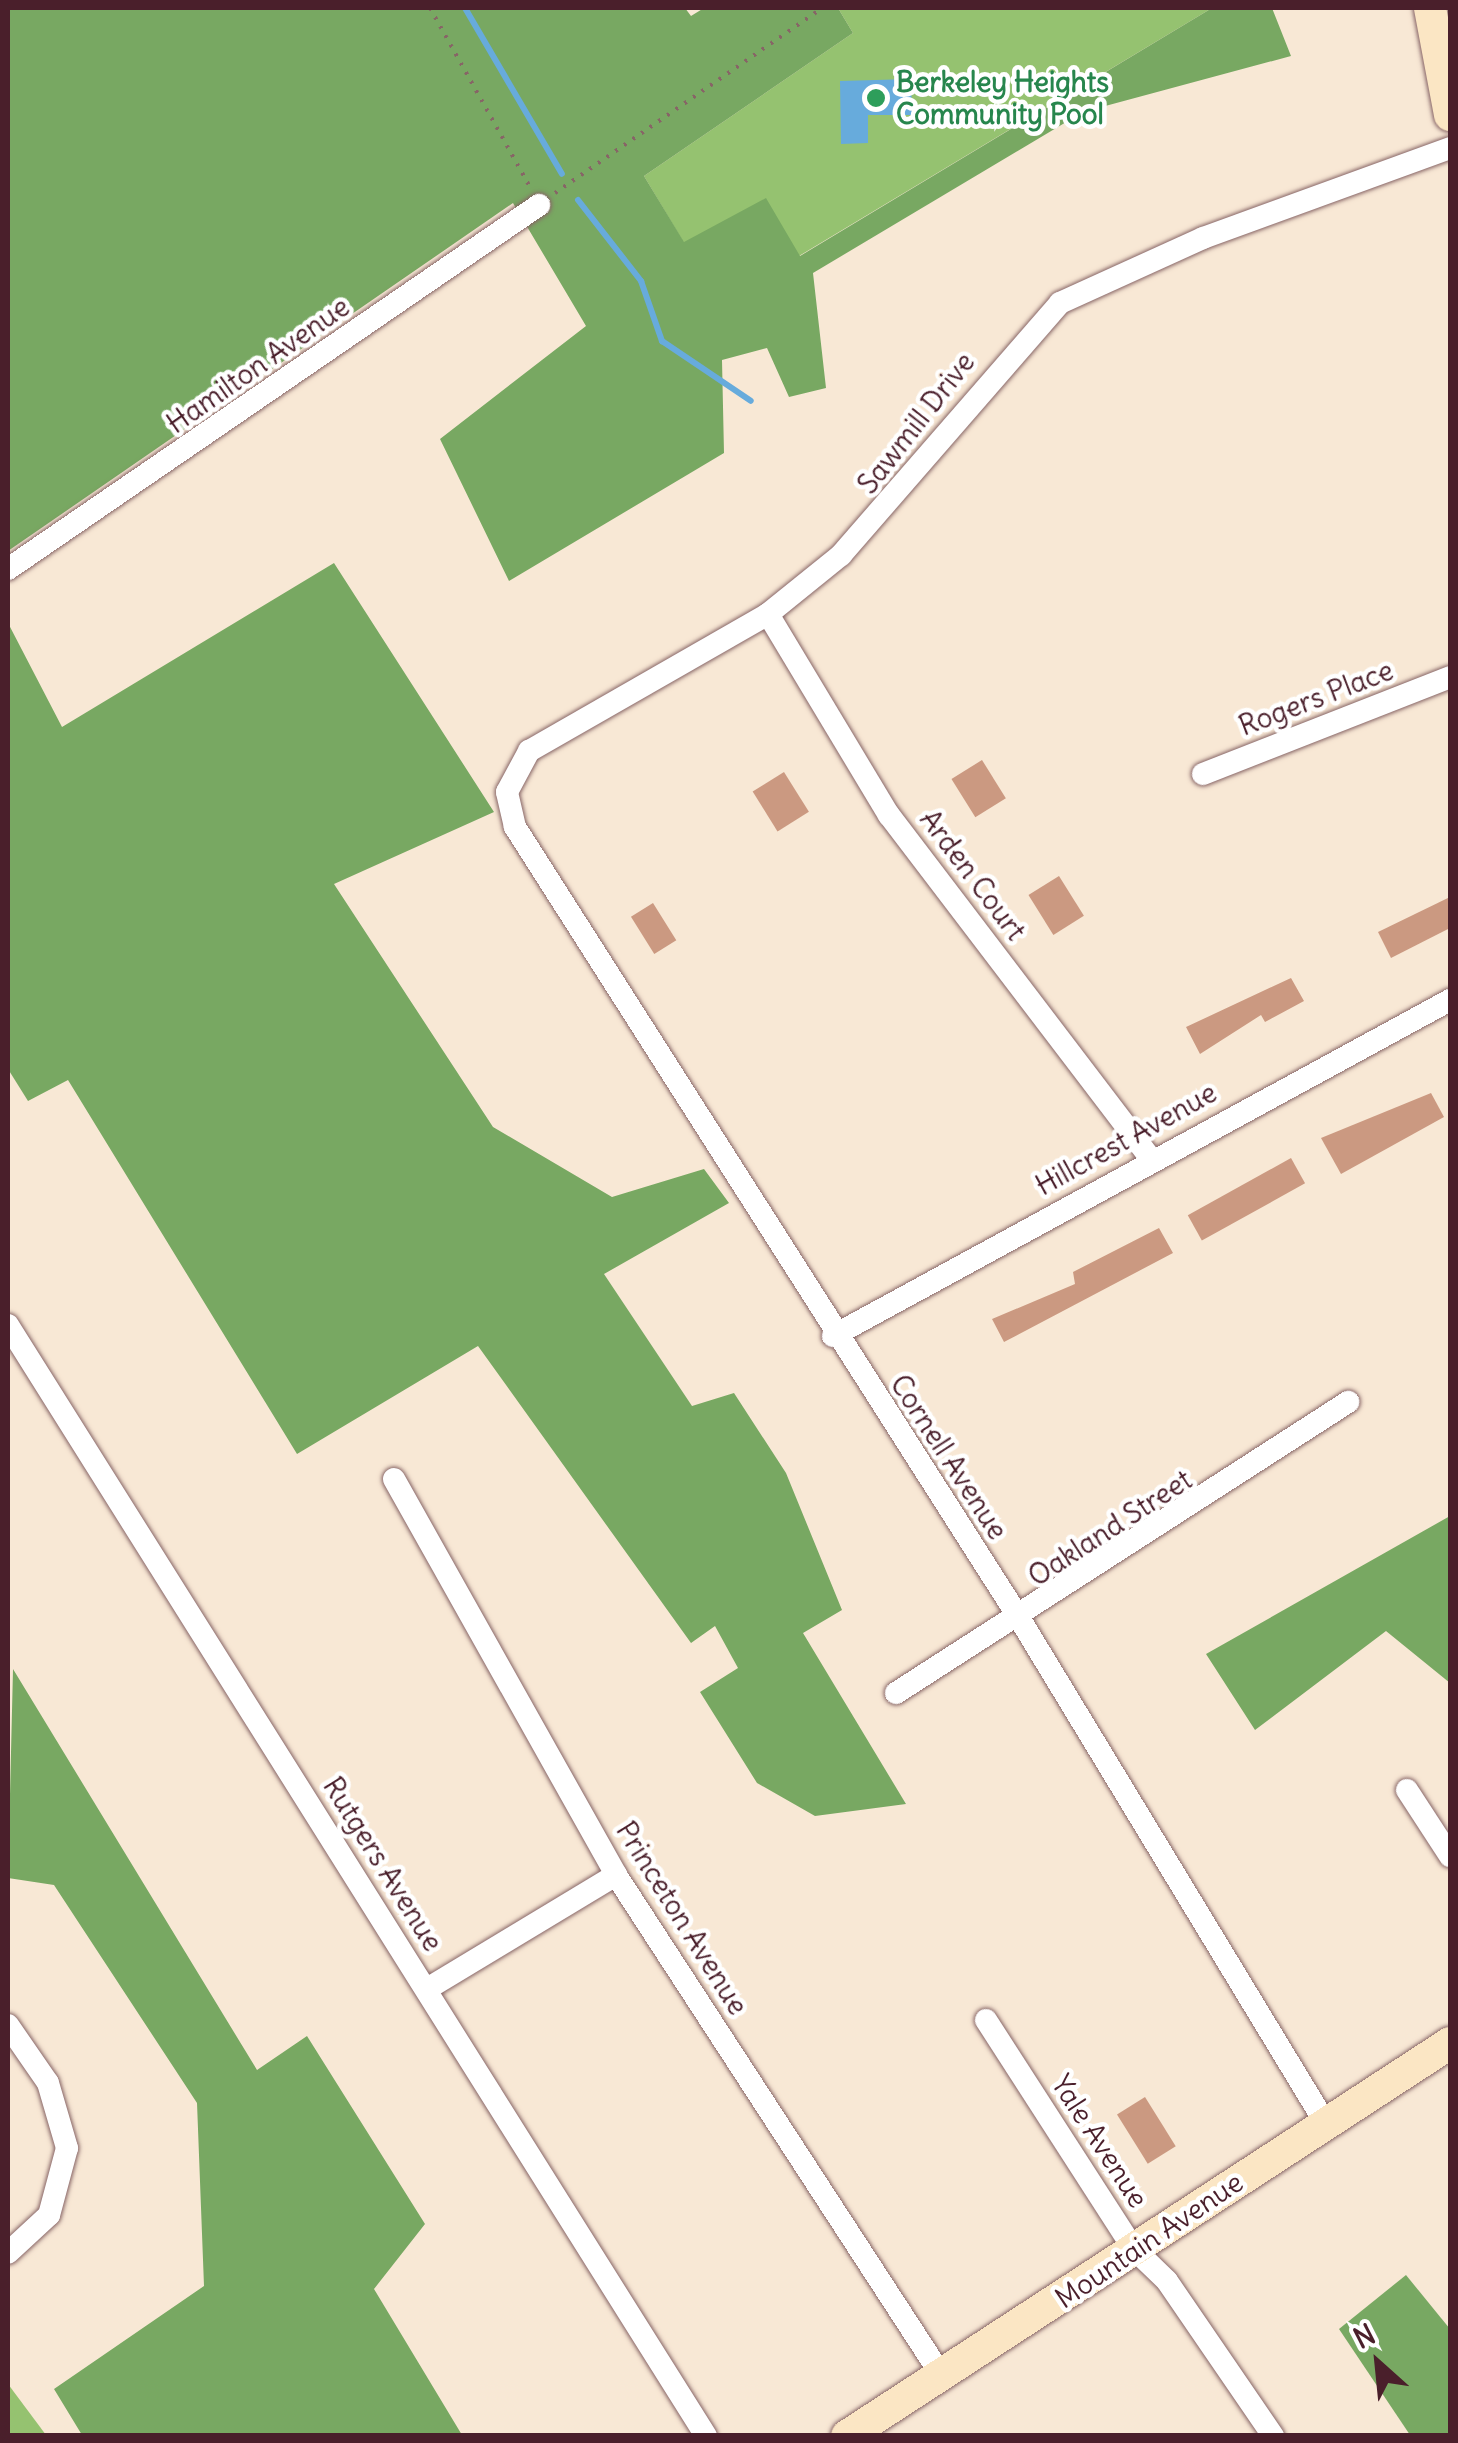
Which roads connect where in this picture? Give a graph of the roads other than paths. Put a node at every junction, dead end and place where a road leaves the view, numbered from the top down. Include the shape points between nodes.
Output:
1 (1430, 8) edge
2 (1450, 115) edge
3 (1450, 148) edge
4 (539, 205) road end
5 (8, 569) edge
6 (768, 614) junction
7 (1450, 677) edge
8 (1203, 774) dead end
9 (515, 828) joint
10 (1450, 1000) edge
11 (1150, 1158) junction
12 (8, 1325) edge
13 (833, 1336) junction
14 (1348, 1402) dead end
15 (394, 1479) dead end
16 (1021, 1621) junction
17 (896, 1693) dead end
18 (1407, 1790) dead end
19 (1450, 1856) edge
20 (616, 1875) junction
21 (427, 1989) junction
22 (986, 2020) dead end
23 (8, 2025) edge
24 (1450, 2043) edge
25 (1326, 2124) junction
26 (1133, 2248) junction
27 (8, 2253) edge
28 (942, 2376) junction
29 (706, 2436) edge
30 (847, 2436) edge
31 (1273, 2436) edge

1 - 2 main road
3 - 6 street, Sawmill Drive via 1203,238 1060,303 1018,342 876,522
4 - 5 street, Hamilton Avenue
6 - 9 street, Sawmill Drive via 530,750 507,792
6 - 11 street, Arden Court via 890,815
7 - 8 street, Rogers Place
9 - 13 street, Cornell Avenue
10 - 11 street, Hillcrest Avenue
11 - 13 street, Hillcrest Avenue
12 - 21 street, Rutgers Avenue
13 - 16 street, Cornell Avenue
14 - 16 street, Oakland Street
15 - 20 street, Princeton Avenue
16 - 17 street, Oakland Street
16 - 25 street, Cornell Avenue
18 - 19 street
20 - 21 street
20 - 28 street, Princeton Avenue
21 - 29 street, Rutgers Avenue
22 - 26 street, Yale Avenue
23 - 27 street via 48,2083 67,2148 49,2215
24 - 25 main road, Mountain Avenue
25 - 26 main road, Mountain Avenue
26 - 28 main road, Mountain Avenue
26 - 31 street, Yale Avenue via 1178,2296
28 - 30 main road, Mountain Avenue

